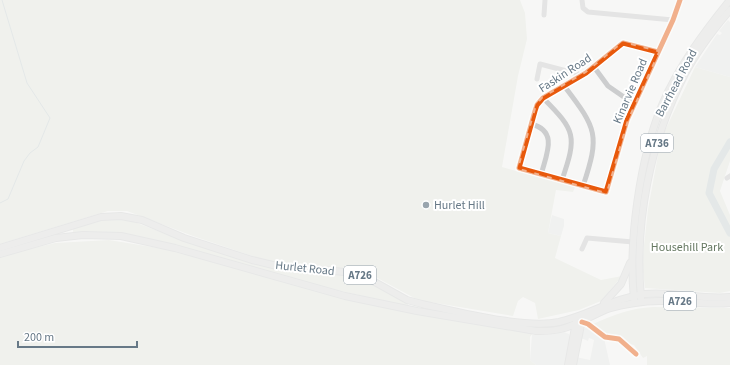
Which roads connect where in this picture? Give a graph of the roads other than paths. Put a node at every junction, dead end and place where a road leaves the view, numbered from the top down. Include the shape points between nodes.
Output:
1 (545, 0) edge
2 (582, 0) edge
3 (680, 0) edge
4 (730, 0) edge
5 (730, 10) edge
6 (544, 15) dead end
7 (673, 20) junction
8 (712, 28) junction
9 (658, 52) junction
10 (594, 67) junction
11 (579, 78) junction
12 (537, 79) dead end
13 (565, 87) junction
14 (543, 98) junction
15 (634, 104) junction
16 (531, 124) junction
17 (541, 175) junction
18 (562, 180) junction
19 (582, 186) junction
20 (606, 192) joint
21 (639, 222) junction
22 (633, 242) junction
23 (0, 248) edge
24 (582, 249) dead end
25 (0, 254) edge
26 (632, 256) junction
27 (635, 265) junction
28 (637, 295) junction
29 (730, 297) edge
30 (638, 302) junction
31 (730, 303) edge
32 (601, 306) junction
33 (579, 316) junction
34 (579, 324) junction
35 (636, 354) dead end
36 (568, 365) edge
37 (573, 365) edge

1 - 6 street
2 - 7 street via 583,8 588,12
3 - 7 street, Kinarvie Road
4 - 8 main road, Barrhead Road / A736
5 - 8 main road, Barrhead Road / A736
7 - 9 street, Kinarvie Road
8 - 21 main road, Barrhead Road / A736 via 685,74 665,120
9 - 10 street, Faskin Road via 623,42
9 - 15 street, Kinarvie Road
10 - 11 street, Faskin Road
10 - 15 street via 608,86
11 - 12 street via 578,74 540,64
11 - 13 street, Faskin Road
13 - 14 street, Faskin Road
13 - 19 street via 584,111 594,137 594,151
14 - 16 street, Faskin Road via 537,105
14 - 18 street via 563,118 571,133 571,149
15 - 20 street, Kinarvie Road
16 - 17 street via 544,130 549,140
16 - 17 street, Faskin Road via 519,168
17 - 18 street, Faskin Road
18 - 19 street, Faskin Road
19 - 20 street, Faskin Road
21 - 22 main road, Barrhead Road / A736
21 - 27 main road, Barrhead Road / A736
22 - 24 street via 587,238
22 - 26 main road, Barrhead Road / A736
23 - 33 main road, Hurlet Road / A726 via 101,217 121,216 142,220 184,238 252,260 277,266 364,276 407,300 422,304 533,324 552,323
25 - 34 main road, Hurlet Road / A726 via 56,238 83,235 121,236 175,248 314,288 417,311 536,331 553,331
26 - 27 main road, Barrhead Road / A736
26 - 32 main road, A736 via 621,284
27 - 28 main road, Barrhead Road / A736
28 - 29 main road, A726 via 666,293
28 - 30 main road, Barrhead Road
28 - 32 main road, Hurlet Road / A726
30 - 31 main road, A726 via 659,300
30 - 34 main road, Hurlet Road / A726 via 617,306
32 - 33 main road, Hurlet Road / A726
33 - 34 main road
34 - 35 street via 605,337 619,339
34 - 36 main road
34 - 37 main road

